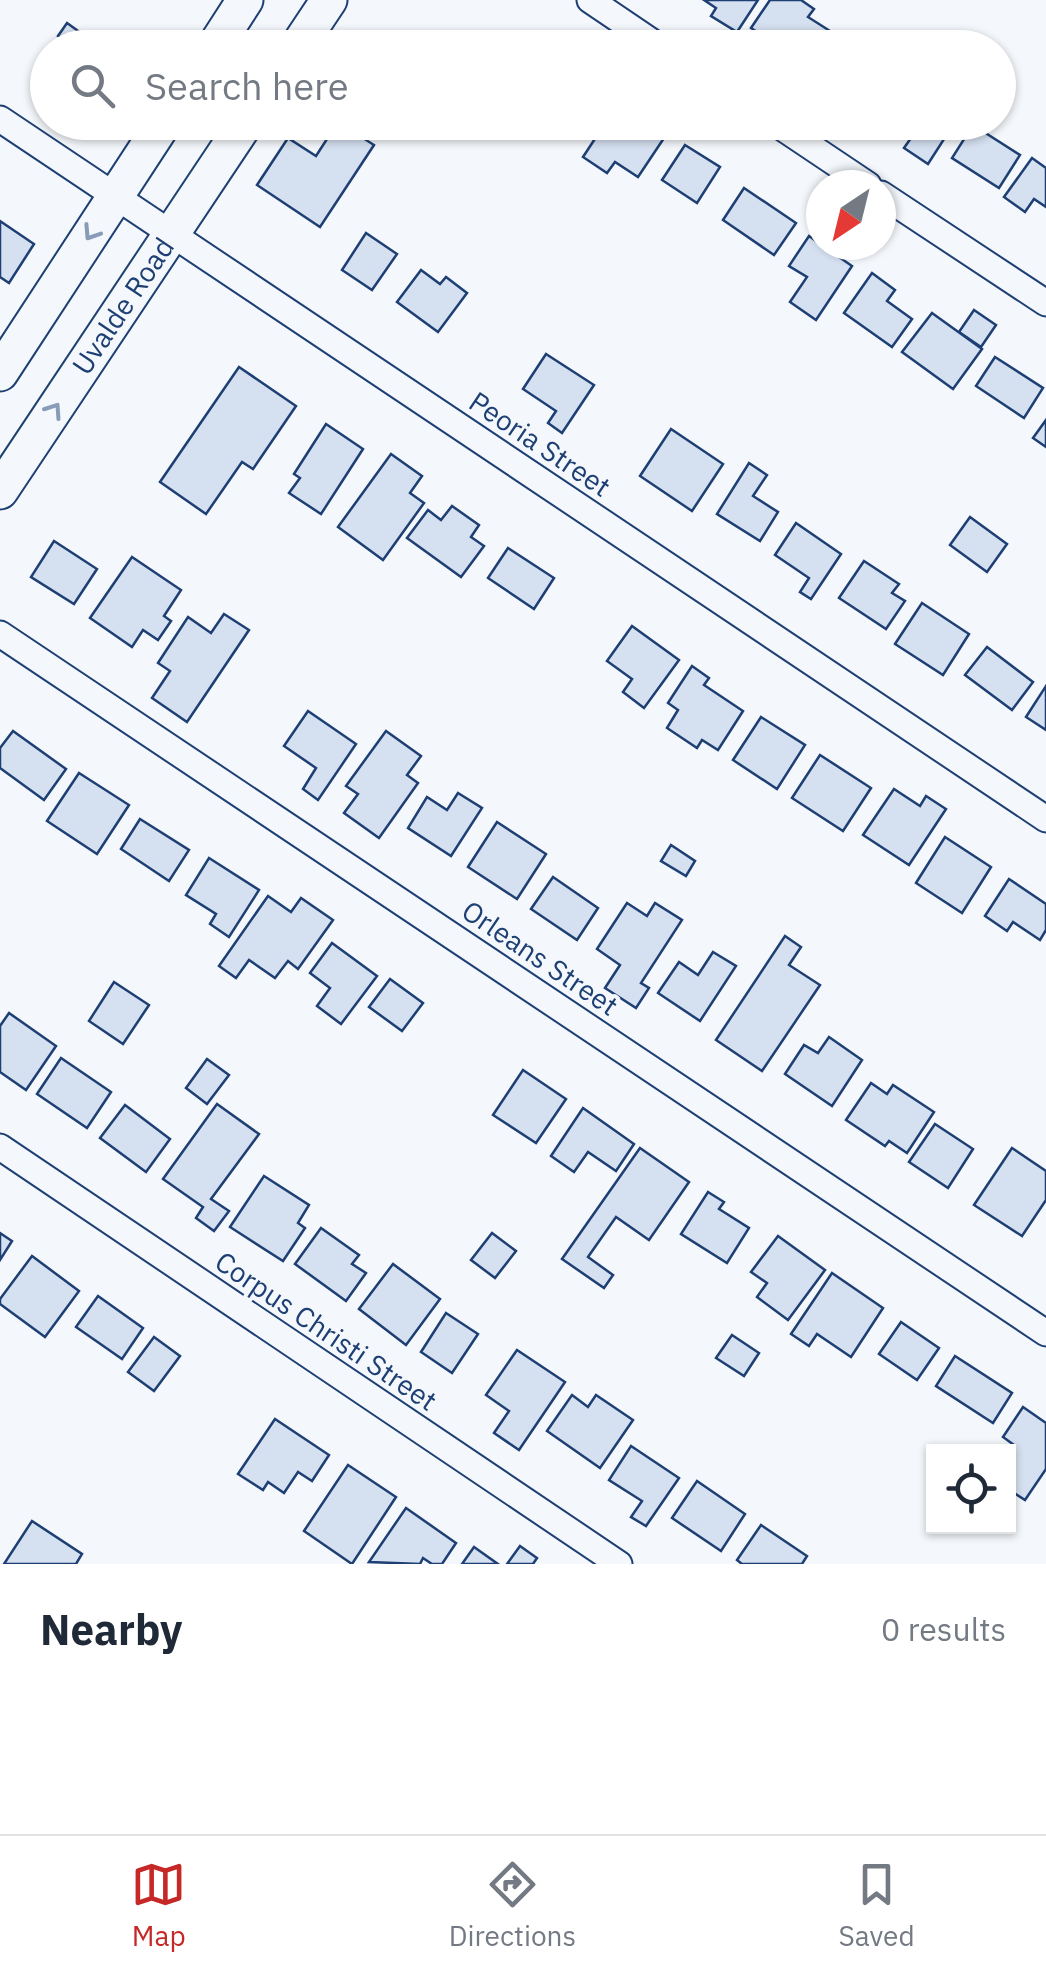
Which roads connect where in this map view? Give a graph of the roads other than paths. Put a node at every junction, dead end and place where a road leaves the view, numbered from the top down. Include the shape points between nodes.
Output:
1 (246, 0) edge
2 (329, 0) edge
3 (590, 0) edge
4 (226, 30) edge
5 (309, 30) edge
6 (634, 30) edge
7 (0, 119) edge
8 (30, 139) edge
9 (32, 140) edge
10 (152, 140) edge
11 (234, 140) edge
12 (801, 140) edge
13 (846, 170) edge
14 (116, 195) junction
15 (896, 204) edge
16 (172, 233) junction
17 (1046, 304) edge
18 (0, 373) edge
19 (0, 491) edge
20 (0, 634) edge
21 (1046, 819) edge
22 (0, 1148) edge
23 (1046, 1333) edge
24 (618, 1564) edge

1 - 4 main road
2 - 5 main road
3 - 6 street
7 - 8 street, Peoria Street
9 - 14 street, Peoria Street
10 - 14 main road
11 - 16 main road, Uvalde Road
12 - 13 street
14 - 16 street, Peoria Street
14 -> 18 main road
15 - 17 street
19 -> 16 main road, Uvalde Road
16 - 21 street, Peoria Street
20 - 23 street, Orleans Street
22 - 24 street, Corpus Christi Street

